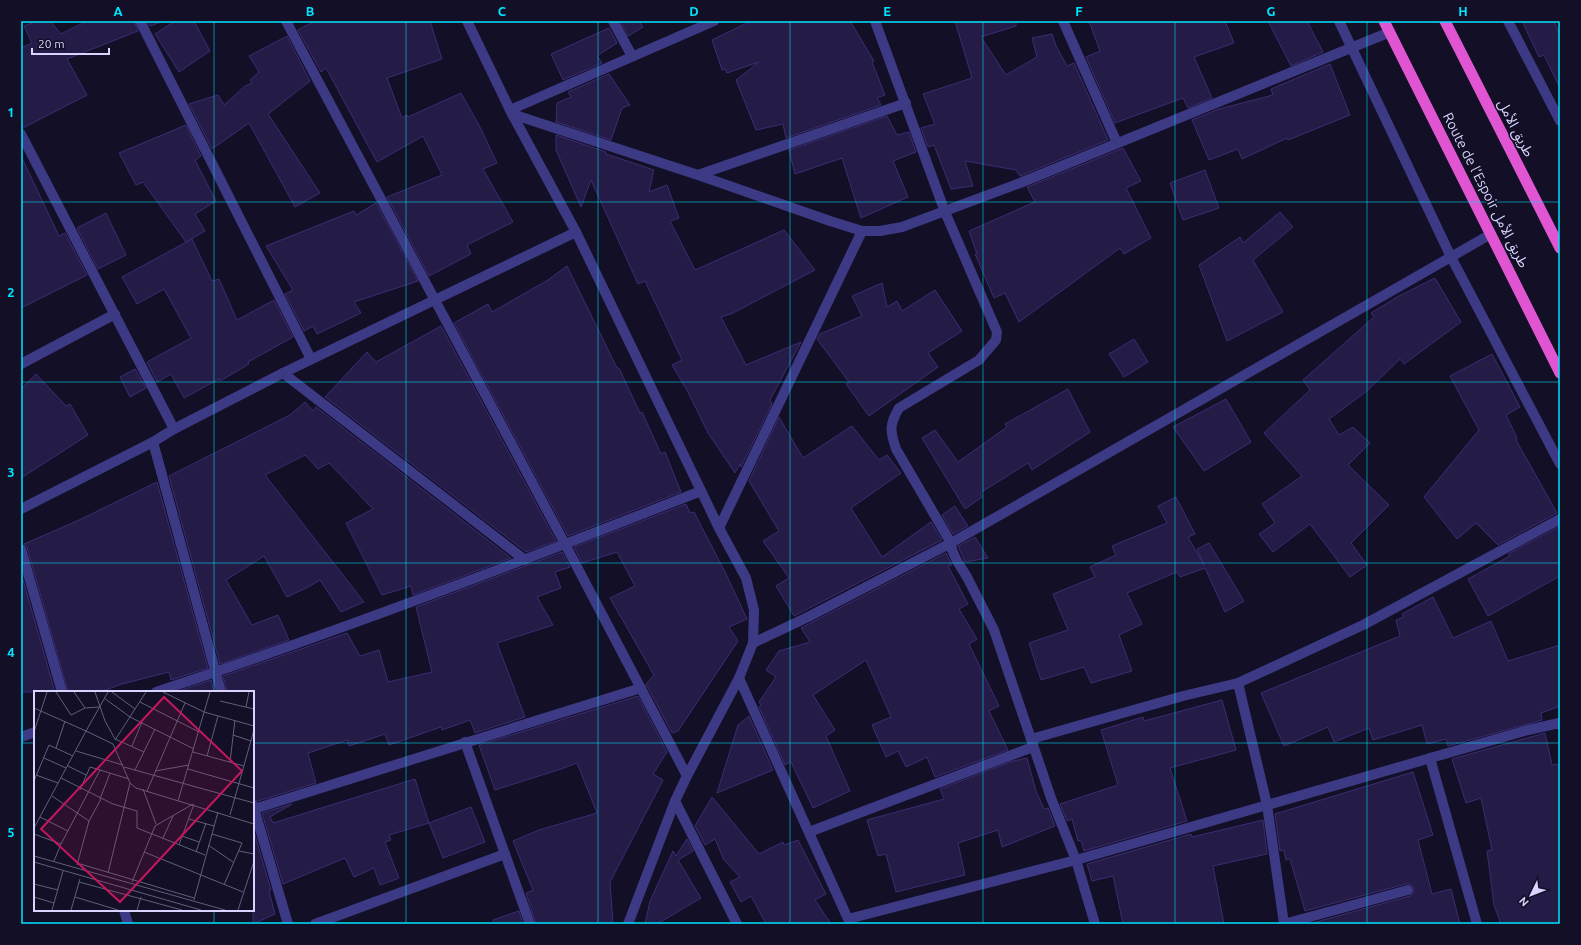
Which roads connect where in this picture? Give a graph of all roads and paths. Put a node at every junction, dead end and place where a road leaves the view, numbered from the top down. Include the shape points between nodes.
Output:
1 (140, 21) edge
2 (286, 21) edge
3 (467, 21) edge
4 (613, 21) edge
5 (714, 21) edge
6 (875, 21) edge
7 (1062, 21) edge
8 (1339, 21) edge
9 (1384, 21) edge
10 (1446, 21) edge
11 (1508, 21) edge
12 (1390, 32) junction
13 (1352, 46) junction
14 (632, 56) junction
15 (906, 103) junction
16 (511, 112) junction
17 (1560, 121) edge
18 (21, 134) edge
19 (1117, 143) junction
20 (698, 175) junction
21 (945, 212) junction
22 (862, 231) junction
23 (576, 232) junction
24 (1491, 234) junction
25 (1560, 248) edge
26 (1451, 257) junction
27 (435, 300) junction
28 (115, 314) junction
29 (311, 359) junction
30 (21, 364) edge
31 (283, 373) junction
32 (1560, 373) edge
33 (174, 429) junction
34 (153, 442) junction
35 (1560, 464) edge
36 (701, 491) junction
37 (21, 509) edge
38 (1560, 519) edge
39 (719, 528) junction
40 (951, 543) junction
41 (565, 544) junction
42 (21, 549) edge
43 (525, 560) junction
44 (753, 643) junction
45 (215, 672) junction
46 (739, 678) junction
47 (1238, 683) junction
48 (641, 688) junction
49 (62, 691) edge
50 (159, 691) edge
51 (221, 691) edge
52 (1560, 723) edge
53 (34, 732) edge
54 (21, 737) edge
55 (465, 742) junction
56 (1032, 743) junction
57 (1430, 758) junction
58 (687, 776) junction
59 (675, 801) junction
60 (1267, 805) junction
61 (254, 807) edge
62 (254, 810) edge
63 (810, 832) junction
64 (505, 854) junction
65 (1076, 860) junction
66 (1408, 890) dead end
67 (124, 911) edge
68 (849, 922) edge
69 (128, 924) edge
70 (288, 924) edge
71 (315, 924) edge
72 (530, 924) edge
73 (628, 924) edge
74 (737, 924) edge
75 (1094, 924) edge
76 (1284, 924) edge
77 (1477, 924) edge

1 - 29 street
2 - 27 street
3 - 16 street
4 - 14 street
5 - 14 street
6 - 15 street
7 - 19 street
8 - 13 street
9 - 12 highway, Route de l’Espoir طريق الأمل
10 - 25 highway, طريق الأمل
11 - 17 street
12 - 13 street
12 - 24 highway, Route de l’Espoir طريق الأمل
13 - 19 street
13 - 26 street
14 - 16 street
15 - 20 street
15 - 21 street
16 - 20 street
16 - 23 street
18 - 28 street
19 - 21 street
20 - 22 street
21 - 22 street via 902,227
21 - 40 street via 997,332 996,340 979,360 900,408 890,429 896,449
22 - 39 street
23 - 27 street
23 - 36 street
24 - 26 street
24 - 32 highway, Route de l’Espoir طريق الأمل
26 - 35 street
26 - 40 street
27 - 29 street
27 - 41 street
28 - 30 street
28 - 33 street
29 - 31 street
31 - 33 street
31 - 43 street
33 - 34 street
34 - 37 street
34 - 45 street
36 - 39 street
36 - 41 street
38 - 47 street via 1363,625
39 - 44 street via 746,578 754,610
40 - 44 street via 808,618
40 - 56 street via 957,561 994,630
41 - 43 street
41 - 48 street
42 - 49 street
43 - 45 street
44 - 46 street
45 - 50 street
45 - 51 street
46 - 58 street
46 - 63 street
47 - 56 street via 1183,696
47 - 60 street
48 - 55 street
48 - 58 street
52 - 57 street
53 - 54 street
55 - 61 street
55 - 64 street
56 - 63 street
56 - 65 street
57 - 60 street
57 - 77 street
58 - 59 street
59 - 73 street
59 - 74 street
60 - 65 street
60 - 76 street
62 - 70 street
63 - 68 street
64 - 71 street
64 - 72 street
65 - 68 street
65 - 75 street
66 - 76 street
67 - 69 street

